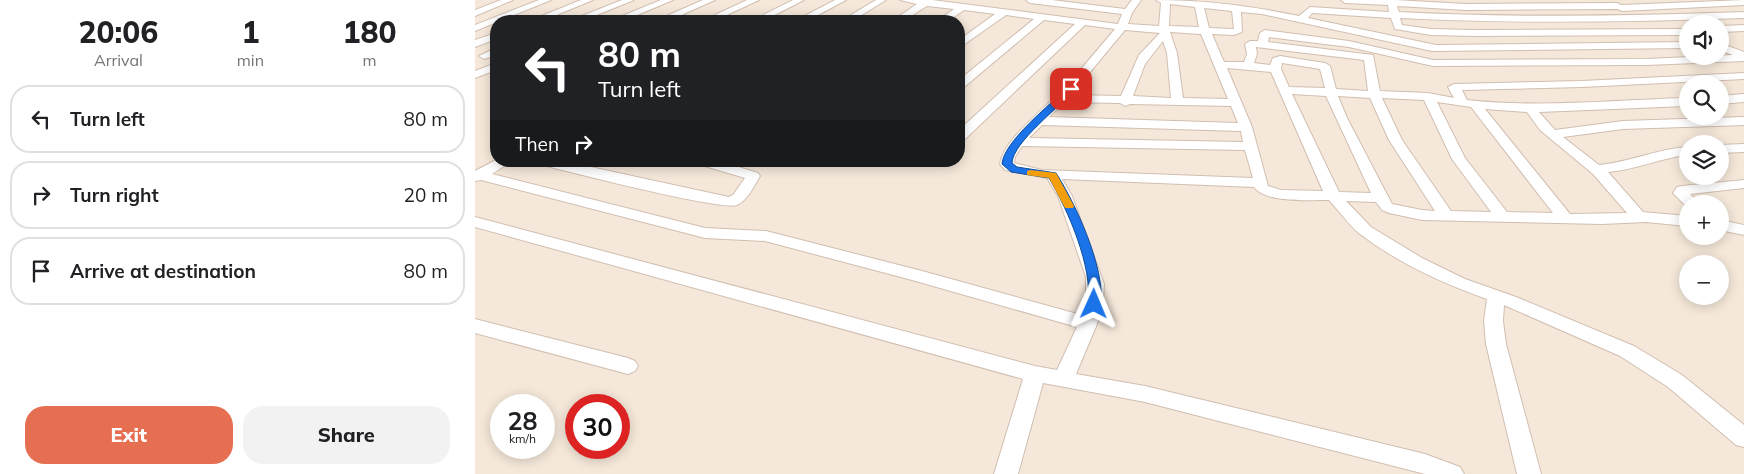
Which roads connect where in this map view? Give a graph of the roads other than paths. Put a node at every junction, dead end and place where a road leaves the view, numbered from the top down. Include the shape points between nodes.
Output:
1 (509, 0) edge
2 (547, 0) edge
3 (589, 0) edge
4 (630, 0) edge
5 (669, 0) edge
6 (711, 0) edge
7 (755, 0) edge
8 (800, 0) edge
9 (842, 0) edge
10 (882, 0) edge
11 (904, 0) edge
12 (1030, 0) edge
13 (1137, 0) edge
14 (1160, 0) edge
15 (1310, 0) edge
16 (1345, 0) edge
17 (1601, 0) edge
18 (928, 1) edge
19 (1166, 1) edge
20 (1179, 1) edge
21 (1391, 2) edge
22 (1744, 2) edge
23 (1209, 3) edge
24 (1236, 7) junction
25 (1259, 7) edge
26 (1620, 7) junction
27 (961, 8) junction
28 (1127, 12) junction
29 (475, 13) edge
30 (1003, 13) junction
31 (1347, 13) junction
32 (508, 15) edge
33 (550, 15) edge
34 (590, 15) edge
35 (630, 15) edge
36 (675, 15) edge
37 (721, 15) edge
38 (769, 15) edge
39 (812, 15) edge
40 (856, 15) edge
41 (906, 15) edge
42 (951, 15) edge
43 (1744, 15) edge
44 (1395, 16) junction
45 (1307, 17) junction
46 (1041, 18) junction
47 (1651, 19) junction
48 (490, 22) edge
49 (1082, 23) junction
50 (1122, 27) junction
51 (475, 28) edge
52 (1744, 28) edge
53 (1679, 29) edge
54 (1729, 29) edge
55 (1205, 31) junction
56 (1425, 31) junction
57 (1164, 32) junction
58 (1679, 32) edge
59 (1297, 37) junction
60 (490, 38) edge
61 (1263, 39) junction
62 (965, 41) edge
63 (1744, 42) edge
64 (475, 44) edge
65 (1729, 44) edge
66 (1679, 45) edge
67 (1432, 47) junction
68 (1729, 50) edge
69 (1369, 53) junction
70 (490, 54) edge
71 (484, 56) dead end
72 (1744, 57) edge
73 (1433, 63) junction
74 (1219, 64) junction
75 (1248, 65) junction
76 (490, 68) edge
77 (1275, 69) junction
78 (476, 74) edge
79 (490, 75) edge
80 (1744, 76) edge
81 (965, 81) edge
82 (1284, 90) junction
83 (1331, 92) junction
84 (1374, 94) junction
85 (1063, 98) junction
86 (1428, 98) junction
87 (1744, 98) edge
88 (1729, 99) edge
89 (1125, 102) junction
90 (1178, 102) junction
91 (1679, 102) edge
92 (1236, 103) junction
93 (1469, 104) junction
94 (1531, 108) junction
95 (1039, 121) junction
96 (1744, 121) edge
97 (1246, 127) junction
98 (965, 131) edge
99 (1552, 136) junction
100 (1018, 142) junction
101 (1251, 146) junction
102 (1744, 148) edge
103 (1729, 149) edge
104 (1679, 152) edge
105 (494, 167) edge
106 (569, 167) edge
107 (723, 167) edge
108 (1597, 169) junction
109 (1052, 175) junction
110 (477, 176) edge
111 (1261, 183) junction
112 (1744, 184) edge
113 (1682, 195) edge
114 (1333, 196) junction
115 (1381, 198) junction
116 (1446, 215) junction
117 (1501, 215) junction
118 (1639, 217) junction
119 (1565, 218) junction
120 (1679, 220) edge
121 (475, 222) edge
122 (1729, 227) edge
123 (1743, 229) edge
124 (1496, 297) junction
125 (1087, 324) junction
126 (475, 326) edge
127 (628, 366) dead end
128 (1035, 374) junction
129 (1064, 378) junction
130 (1744, 438) edge
131 (1006, 474) edge
132 (1452, 474) edge
133 (1529, 474) edge

1 - 29 street
2 - 32 street
3 - 33 street
4 - 34 street
5 - 35 street
6 - 36 street
7 - 37 street
8 - 38 street
9 - 39 street
10 - 40 street
11 - 18 street
12 - 28 street
13 - 28 street
14 - 19 street
15 - 45 street
16 - 21 street
16 - 31 street
17 - 26 street
18 - 27 street
18 - 41 street
19 - 20 street
19 - 57 street
20 - 23 street
21 - 26 street via 1497,7
21 - 44 street
22 - 26 street
23 - 24 street
23 - 55 street
24 - 25 street
24 - 55 street via 1238,31
25 - 45 street
25 - 61 street
26 - 47 street
27 - 30 street
27 - 42 street
28 - 50 street
30 - 46 street
30 - 62 street
31 - 44 street
31 - 45 street
43 - 47 street
44 - 47 street
44 - 56 street via 1397,27
45 - 59 street
45 - 67 street
46 - 49 street
46 - 81 street
47 - 53 street
48 - 51 street
49 - 50 street
49 - 98 street
50 - 57 street
50 - 85 street
52 - 54 street
55 - 57 street
55 - 74 street
56 - 58 street
56 - 67 street
57 - 89 street via 1150,45 1133,76
57 - 90 street via 1172,53
59 - 61 street
59 - 69 street via 1349,44
60 - 64 street
61 - 69 street
61 - 75 street via 1250,44
63 - 65 street
66 - 67 street
67 - 73 street
68 - 72 street
69 - 73 street
69 - 84 street
70 - 71 street
72 - 73 street via 1675,61
74 - 75 street
74 - 92 street
75 - 77 street
76 - 78 street
77 - 82 street
77 - 83 street via 1279,59 1324,65
78 - 79 street
80 - 93 street via 1454,87
82 - 83 street
82 - 114 street
83 - 84 street
83 - 115 street
84 - 86 street
84 - 116 street via 1399,143
85 - 89 street
85 - 95 street
86 - 93 street
86 - 117 street via 1459,159
87 - 88 street
89 - 90 street
90 - 92 street
91 - 94 street
92 - 97 street
93 - 94 street
93 - 119 street
94 - 99 street
95 - 97 street
95 - 100 street
96 - 99 street via 1603,127
97 - 101 street
99 - 108 street
100 - 101 street
100 - 109 street via 1008,157 1010,167
101 - 111 street
102 - 103 street
104 - 108 street via 1620,168
105 - 110 street
106 - 107 street via 731,202 737,200 753,176
108 - 118 street
109 - 111 street
109 - 125 street via 1065,196 1095,278 1094,304
110 - 125 street via 705,233 766,236
111 - 114 street via 1262,189 1274,193
112 - 113 street via 1682,190
114 - 115 street
114 - 124 street via 1365,230 1415,262
115 - 116 street via 1387,207 1394,210
116 - 117 street
117 - 119 street
118 - 119 street via 1603,220
118 - 120 street
121 - 128 street
122 - 123 street
124 - 130 street via 1627,351 1675,381
124 - 133 street via 1494,341
125 - 129 street
126 - 127 street
128 - 129 street
128 - 131 street
129 - 132 street via 1145,394 1425,464

